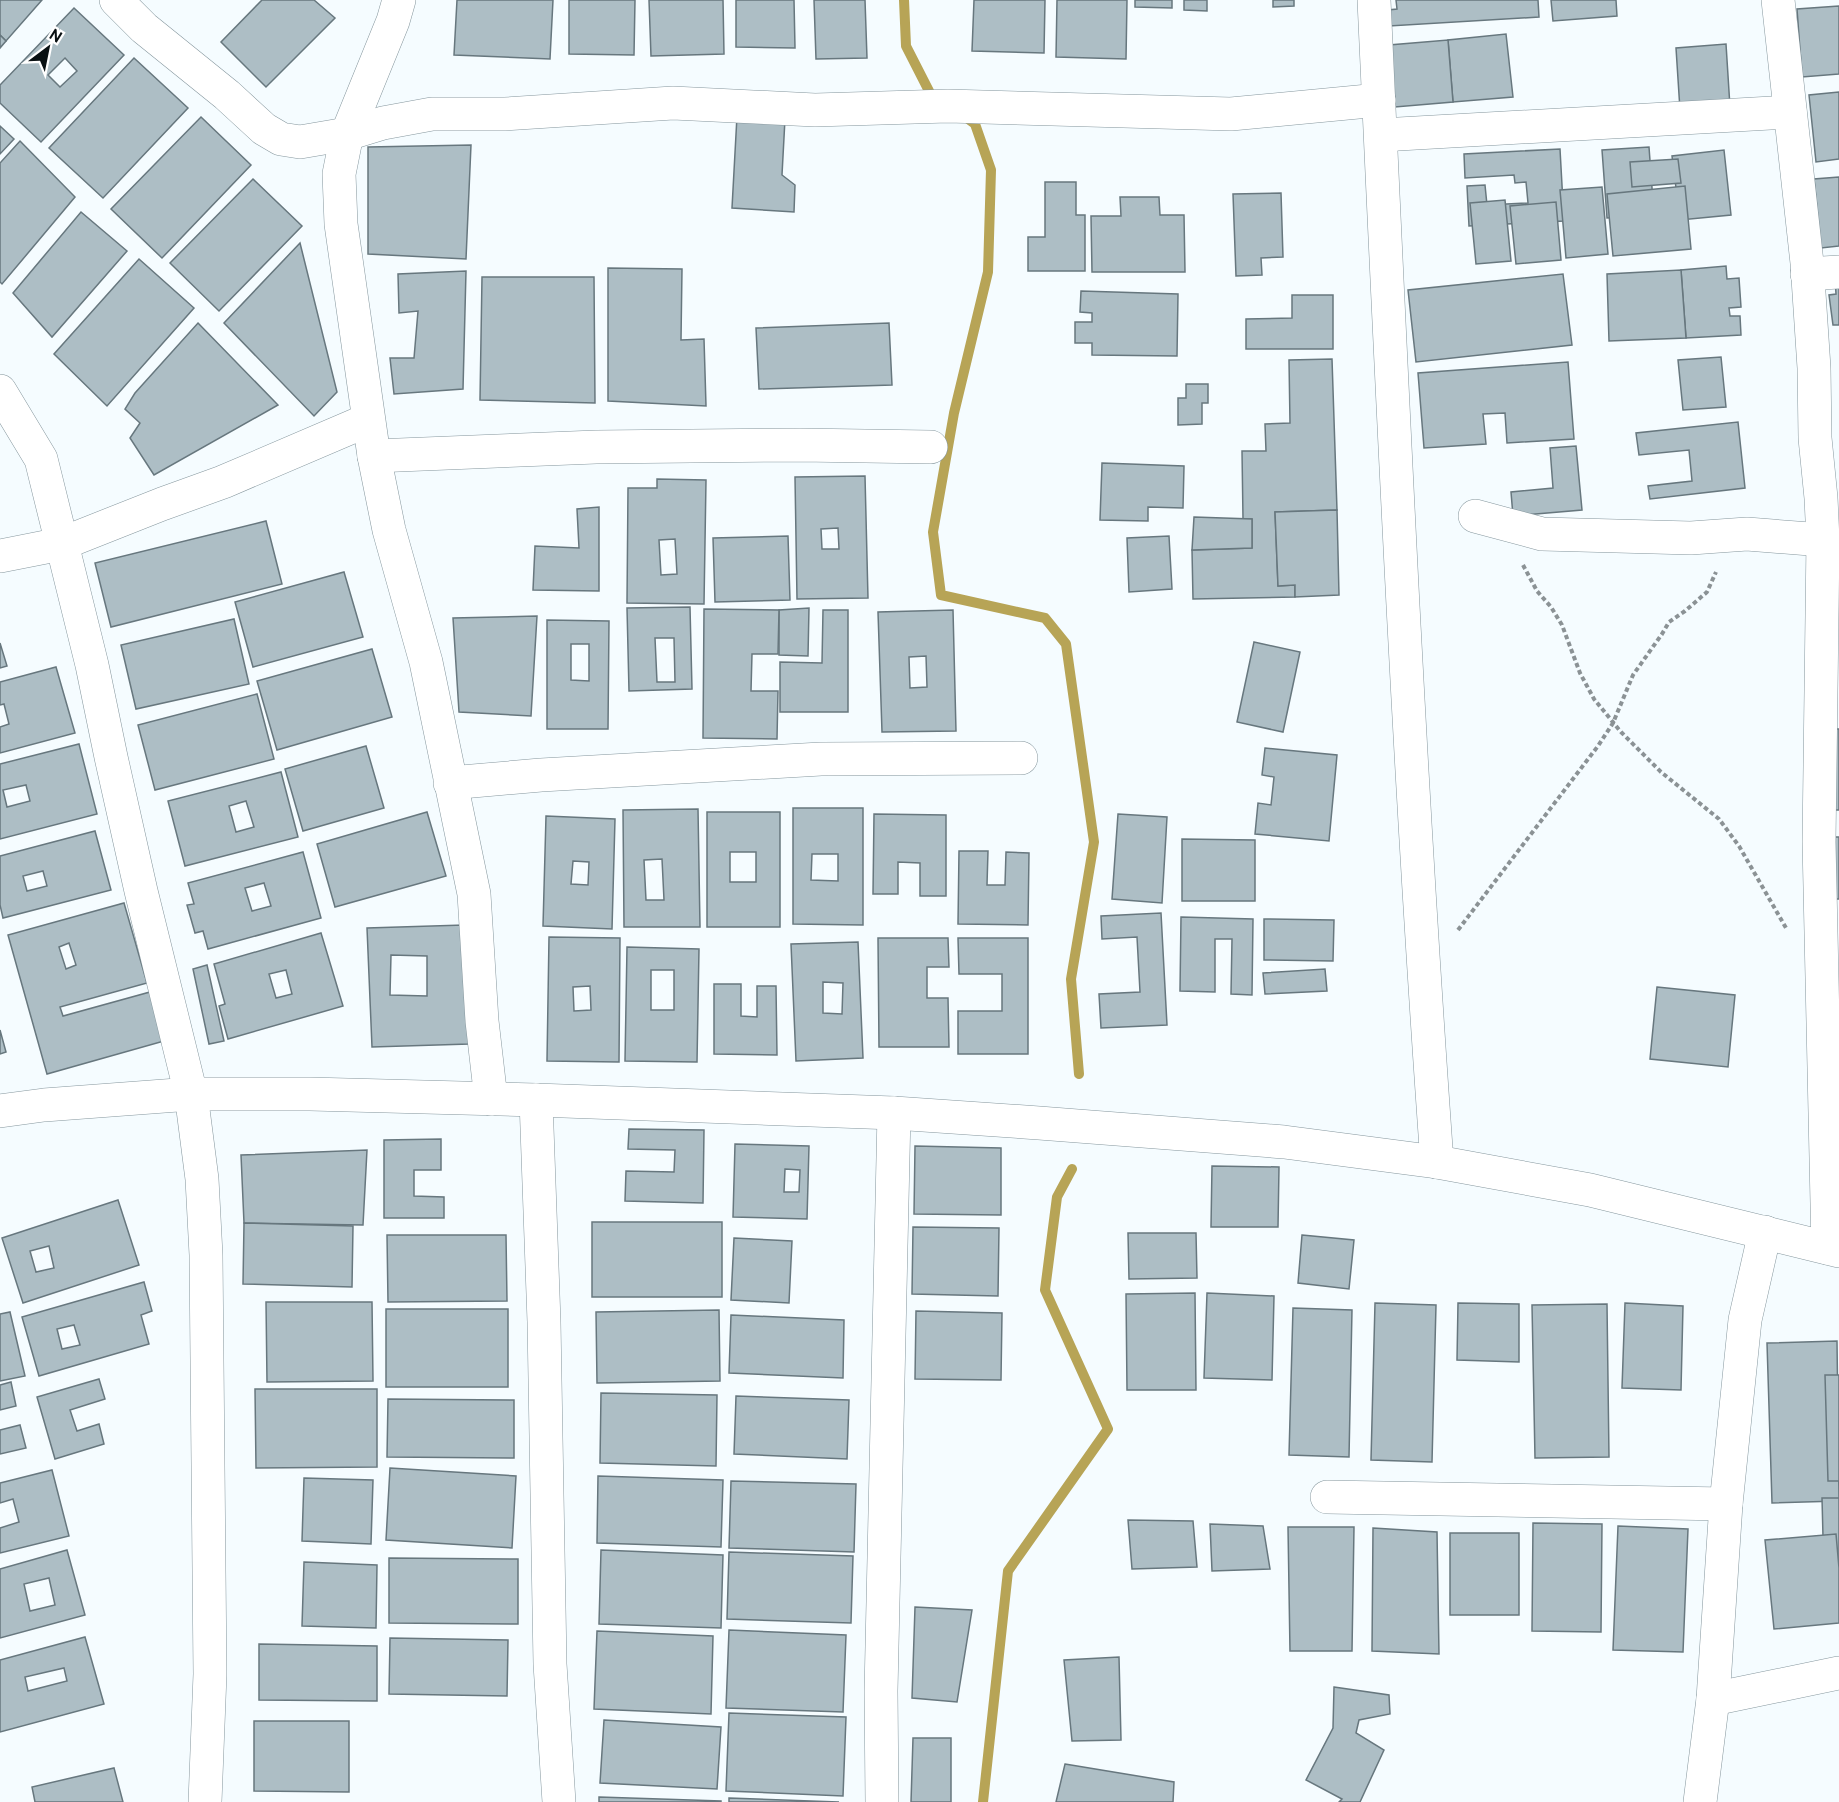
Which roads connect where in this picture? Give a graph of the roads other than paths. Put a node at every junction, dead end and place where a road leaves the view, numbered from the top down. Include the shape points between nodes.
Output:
1 (116, 0) edge
2 (399, 0) edge
3 (1374, 0) edge
4 (1779, 0) edge
5 (1379, 100) junction
6 (1790, 112) junction
7 (347, 134) junction
8 (1381, 135) junction
9 (1823, 273) edge
10 (0, 391) edge
11 (368, 420) junction
12 (931, 447) dead end
13 (374, 456) junction
14 (1830, 501) edge
15 (1486, 518) road end
16 (1823, 540) junction
17 (61, 544) junction
18 (0, 556) edge
19 (1021, 758) dead end
20 (450, 783) junction
21 (191, 1094) junction
22 (491, 1099) junction
23 (536, 1100) junction
24 (0, 1110) edge
25 (894, 1113) junction
26 (1437, 1162) junction
27 (1765, 1232) junction
28 (1834, 1249) edge
29 (1327, 1497) dead end
30 (1726, 1504) junction
31 (1839, 1673) edge
32 (1713, 1699) junction
33 (205, 1802) edge
34 (559, 1802) edge
35 (882, 1802) edge
36 (1700, 1802) edge

1 - 7 street via 144,28 281,140
2 - 7 street
3 - 5 street
4 - 6 street
5 - 7 street via 1231,114 948,106 815,110 673,103 505,114 432,114
5 - 8 street
6 - 8 street
6 - 9 street
7 - 11 street via 339,174 341,224
8 - 26 street via 1423,972
9 - 14 street via 1814,368 1815,438
10 - 17 street via 41,459
11 - 13 street
11 - 17 street via 223,482
12 - 13 street via 596,447
13 - 20 street via 389,530 426,662
14 - 16 street
15 - 16 street via 1542,534 1691,538 1747,534
16 - 28 street via 1819,842
17 - 18 street
17 - 21 street
19 - 20 street via 821,759
20 - 22 street via 474,894
21 - 22 street
21 - 24 street
21 - 33 street via 202,1179 206,1256 210,1674
22 - 23 street
23 - 25 street
23 - 34 street via 550,1664
25 - 26 street via 1284,1142
25 - 35 street
26 - 27 street via 1590,1190
27 - 28 street
27 - 30 street via 1745,1320
29 - 30 street
30 - 32 street
31 - 32 street
32 - 36 street

